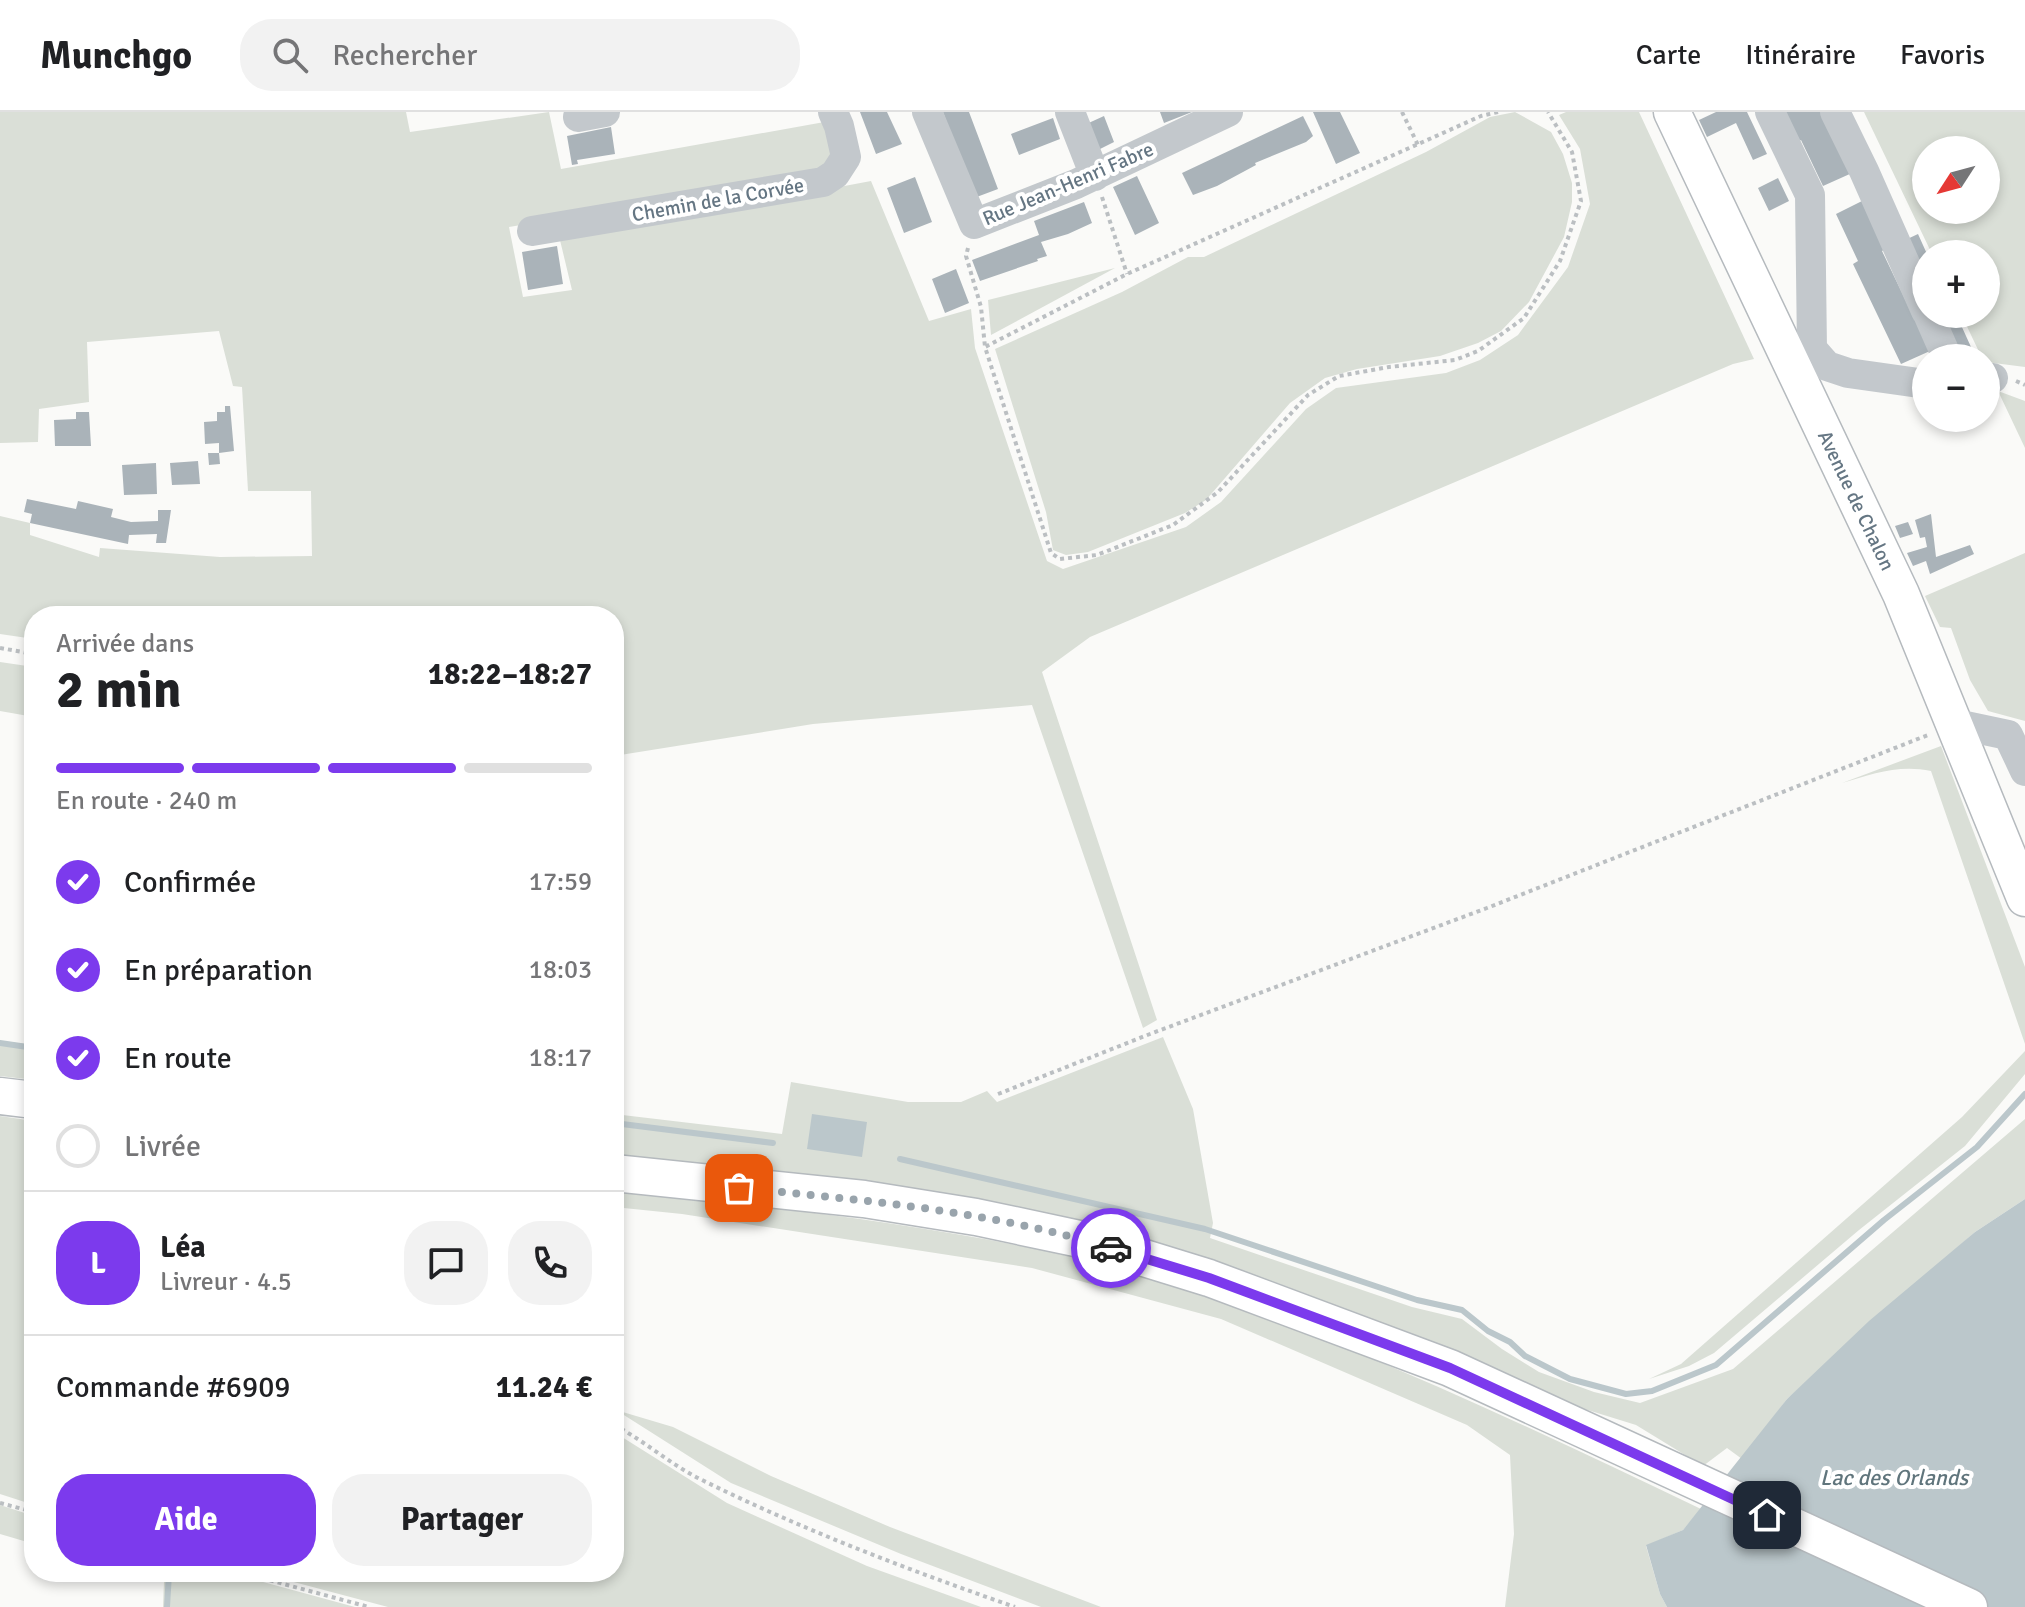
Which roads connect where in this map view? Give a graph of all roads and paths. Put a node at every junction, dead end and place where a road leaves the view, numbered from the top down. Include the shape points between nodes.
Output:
1 (833, 112) edge
2 (927, 112) edge
3 (1070, 112) edge
4 (1228, 112) edge
5 (1402, 112) edge
6 (1498, 112) edge
7 (1548, 112) edge
8 (1672, 112) edge
9 (1770, 112) edge
10 (1835, 112) edge
11 (1418, 145) junction
12 (1095, 176) junction
13 (974, 224) junction
14 (532, 231) dead end
15 (1127, 274) junction
16 (1912, 278) edge
17 (985, 347) junction
18 (1801, 355) junction
19 (1912, 382) edge
20 (0, 648) edge
21 (24, 652) edge
22 (1956, 724) junction
23 (2025, 771) edge
24 (2025, 898) edge
25 (998, 1094) dead end
26 (0, 1096) edge
27 (24, 1099) edge
28 (624, 1174) edge
29 (624, 1430) edge
30 (0, 1503) edge
31 (24, 1509) edge
32 (280, 1582) edge
33 (369, 1607) edge
34 (1015, 1607) edge
35 (1969, 1607) edge

1 - 14 street, Chemin de la Corvée via 846,157 823,182
2 - 13 street, Rue Jean-Henri Fabre
3 - 12 street
4 - 12 street, Rue Jean-Henri Fabre
5 - 11 path
6 - 11 path
7 - 17 path via 1572,152 1581,201 1560,261 1524,318 1478,351 1455,360 1339,376 1308,395 1218,492 1173,525 1097,555 1060,559 1051,553
8 - 18 main road, Avenue de Chalon
9 - 18 street via 1810,195
10 - 16 street
11 - 15 path
12 - 13 street, Rue Jean-Henri Fabre
12 - 15 path
13 - 17 path via 966,256 981,307
15 - 17 path
18 - 19 street via 1848,373
18 - 22 main road, Avenue de Chalon
20 - 21 path
22 - 23 street via 2008,735
22 - 24 main road, Avenue de Chalon
22 - 25 path
26 - 27 main road
28 - 35 main road via 864,1199 976,1217 1089,1241 1209,1278 1450,1368
29 - 34 path via 699,1479 887,1562
30 - 31 path
32 - 33 path

